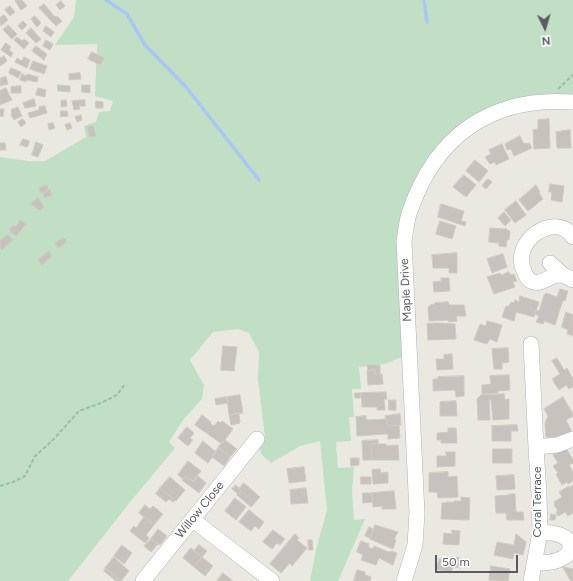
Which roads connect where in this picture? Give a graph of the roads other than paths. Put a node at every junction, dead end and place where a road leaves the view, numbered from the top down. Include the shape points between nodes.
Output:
1 (573, 102) edge
2 (573, 237) edge
3 (550, 263) dead end
4 (568, 277) edge
5 (531, 344) dead end
6 (257, 439) dead end
7 (573, 439) edge
8 (536, 447) junction
9 (193, 520) junction
10 (540, 532) junction
11 (534, 563) junction
12 (143, 581) edge
13 (272, 581) edge
14 (404, 581) edge
15 (531, 581) edge

1 - 14 street, Maple Drive via 545,101 526,104 500,111 475,122 436,158 420,185 409,213 404,241 417,513 415,545
2 - 4 street via 564,229 543,229 533,234 522,252 522,269 529,280 541,282 554,276
3 - 4 street
5 - 8 street, Coral Terrace
6 - 9 street, Willow Close
7 - 8 street via 557,445
8 - 10 street, Coral Terrace
9 - 12 street, Willow Close
9 - 13 street
10 - 11 street, Coral Terrace
10 - 11 street via 565,538 570,550 569,554 560,560
11 - 15 street, Coral Terrace

